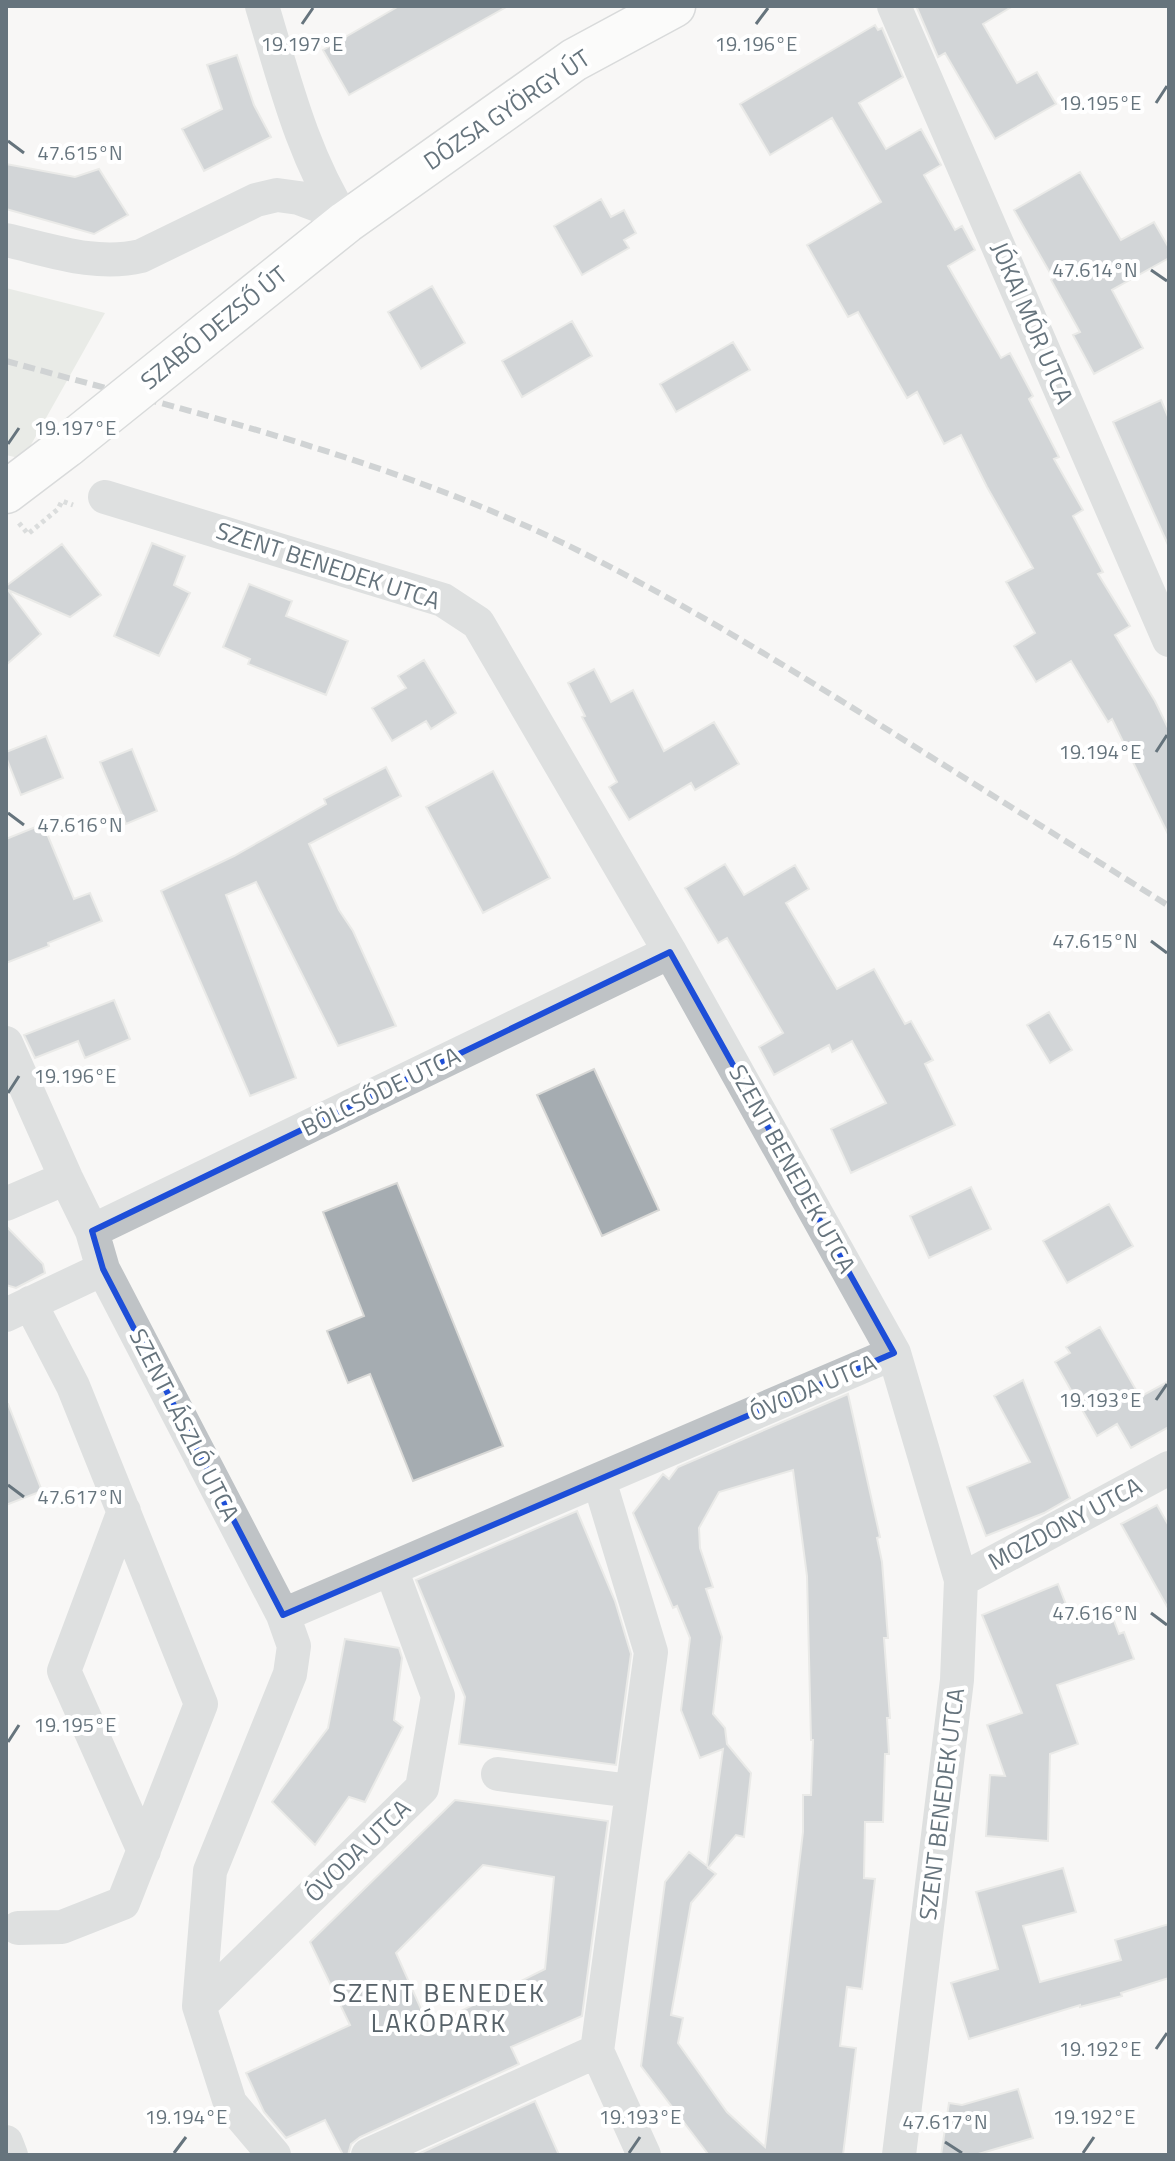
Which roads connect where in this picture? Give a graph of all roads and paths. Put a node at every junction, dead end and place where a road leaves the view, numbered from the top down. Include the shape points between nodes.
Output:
1 (262, 6) edge
2 (674, 6) edge
3 (894, 6) edge
4 (346, 222) junction
5 (6, 240) edge
6 (105, 497) joint
7 (10, 504) edge
8 (1169, 640) edge
9 (670, 952) junction
10 (6, 1043) edge
11 (66, 1178) junction
12 (6, 1204) edge
13 (92, 1231) junction
14 (103, 1269) junction
15 (18, 1309) edge
16 (894, 1353) junction
17 (1169, 1468) edge
18 (599, 1480) junction
19 (124, 1511) junction
20 (391, 1569) junction
21 (961, 1580) junction
22 (283, 1615) junction
23 (498, 1774) dead end
24 (631, 1791) junction
25 (144, 1851) junction
26 (10, 1932) edge
27 (199, 2006) junction
28 (597, 2051) junction
29 (6, 2142) edge
30 (11, 2155) edge
31 (274, 2155) edge
32 (368, 2155) edge
33 (644, 2155) edge
34 (899, 2155) edge

1 - 4 street via 304,142
2 - 4 main road, DÓZSA GYÖRGY ÚT via 574,60
3 - 8 street, JÓKAI MÓR UTCA
4 - 5 street via 323,207 277,195 122,261
4 - 7 main road, SZABÓ DEZSŐ ÚT, bridge via 68,445
6 - 7 path via 85,510 62,501 28,534
6 - 9 street, SZENT BENEDEK UTCA via 443,600 478,623
9 - 13 street, BÖLCSŐDE UTCA
9 - 16 street, SZENT BENEDEK UTCA
10 - 11 street, SZENT LÁSZLÓ UTCA
11 - 12 street
11 - 13 street, SZENT LÁSZLÓ UTCA
13 - 14 street, SZENT LÁSZLÓ UTCA
14 - 15 street
14 - 22 street, SZENT LÁSZLÓ UTCA
15 - 19 street via 73,1386
16 - 18 street, ÓVODA UTCA
16 - 21 street, SZENT BENEDEK UTCA
17 - 21 street, MOZDONY UTCA
18 - 20 street, ÓVODA UTCA
18 - 24 street via 651,1652
19 - 25 street via 201,1704
19 - 25 street via 64,1671
20 - 22 street, ÓVODA UTCA
20 - 27 street, ÓVODA UTCA via 438,1696 422,1788
21 - 34 street, SZENT BENEDEK UTCA via 957,1680
22 - 27 street, SZENT LÁSZLÓ UTCA via 294,1646 290,1674 210,1871
23 - 24 street
24 - 28 street
25 - 26 street via 123,1903 62,1927
27 - 31 street via 230,2103
28 - 32 street
28 - 33 street
29 - 30 street

